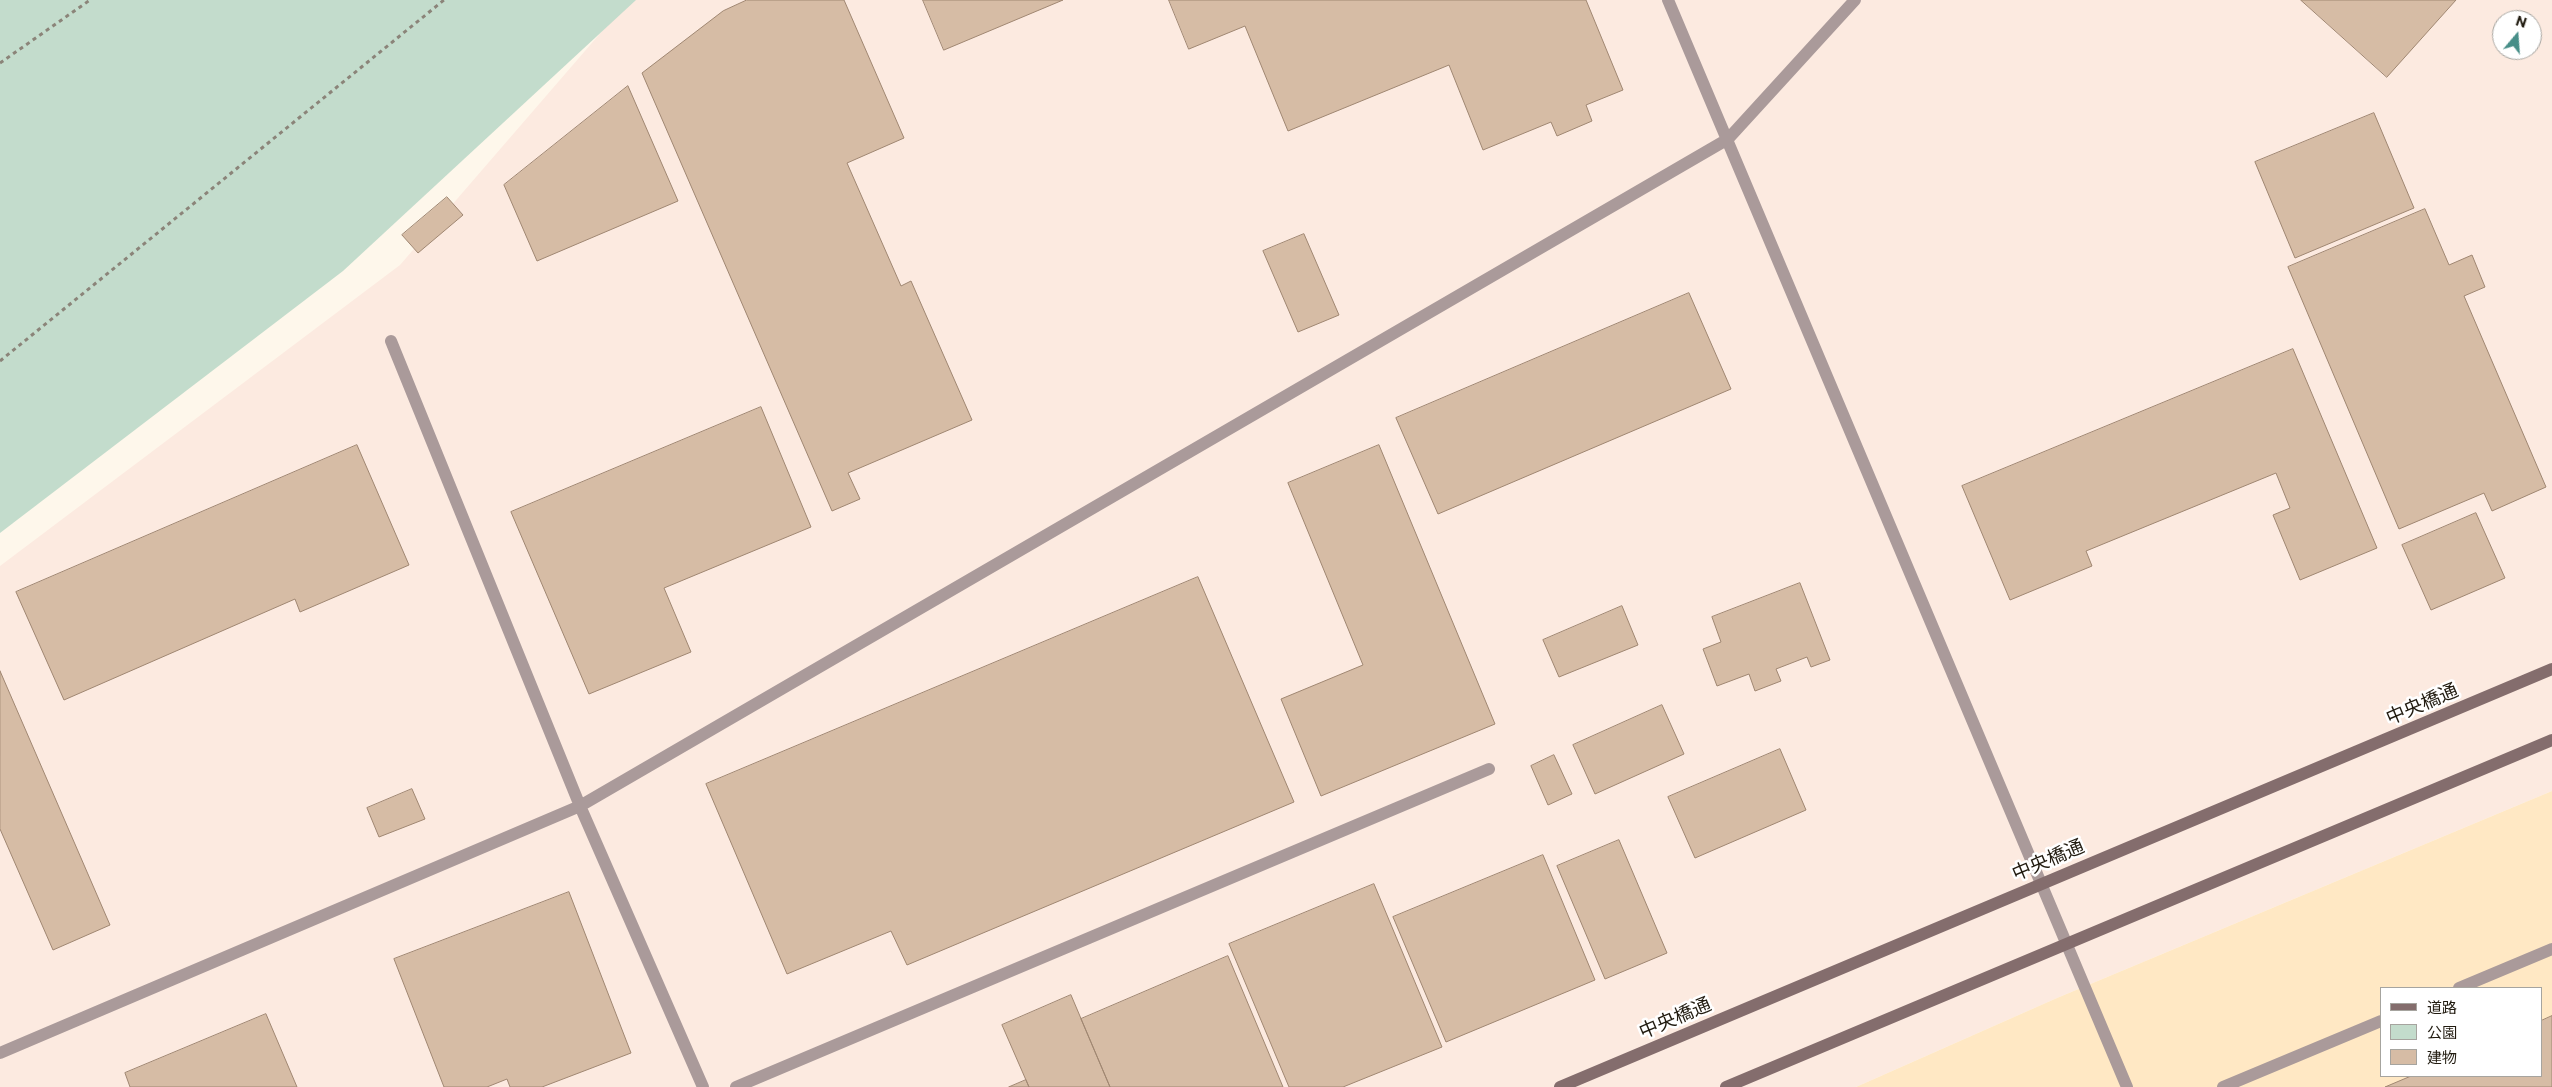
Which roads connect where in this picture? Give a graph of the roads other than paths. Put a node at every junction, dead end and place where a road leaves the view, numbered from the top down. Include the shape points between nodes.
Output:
1 (1668, 0) edge
2 (1855, 0) edge
3 (1728, 139) junction
4 (391, 340) dead end
5 (2552, 669) edge
6 (2552, 740) edge
7 (1489, 769) dead end
8 (580, 806) junction
9 (2040, 884) junction
10 (2065, 944) junction
11 (2552, 949) edge
12 (2461, 987) edge
13 (2380, 1021) edge
14 (0, 1052) edge
15 (703, 1087) edge
16 (736, 1087) edge
17 (1560, 1087) edge
18 (1726, 1087) edge
19 (2127, 1087) edge
20 (2223, 1087) edge

1 - 3 street
2 - 3 street
3 - 8 street
3 - 9 street
4 - 8 street
5 - 9 main road, 中央橋通
6 - 10 main road
7 - 16 street
8 - 14 street
8 - 15 street
9 - 10 street
9 - 17 main road, 中央橋通
10 - 18 main road
10 - 19 street
11 - 12 street
13 - 20 street

